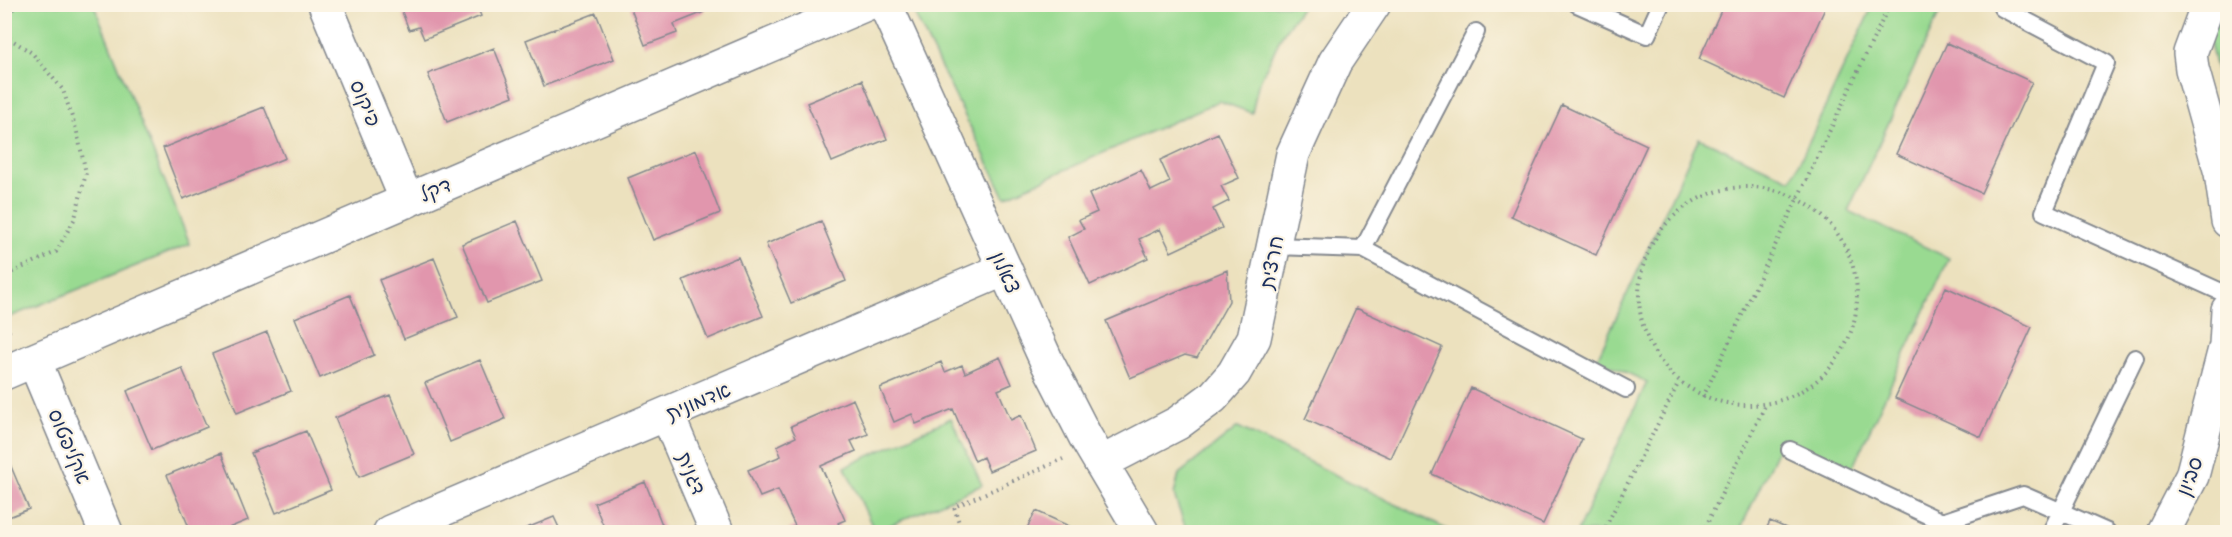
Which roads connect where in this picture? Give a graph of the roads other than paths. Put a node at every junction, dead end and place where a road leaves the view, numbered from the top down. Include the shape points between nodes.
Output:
1 (325, 4) edge
2 (866, 4) edge
3 (885, 4) edge
4 (1374, 4) edge
5 (1577, 4) edge
6 (1661, 4) edge
7 (2208, 4) edge
8 (2002, 8) dead end
9 (1476, 32) dead end
10 (407, 201) junction
11 (2228, 221) edge
12 (1274, 246) junction
13 (1363, 249) junction
14 (1005, 269) junction
15 (2228, 295) edge
16 (2228, 310) edge
17 (2135, 358) dead end
18 (2225, 359) edge
19 (34, 360) junction
20 (4, 373) edge
21 (1626, 389) dead end
22 (667, 414) junction
23 (1790, 450) dead end
24 (1096, 455) junction
25 (2061, 512) junction
26 (426, 525) edge
27 (106, 532) edge
28 (390, 532) edge
29 (717, 532) edge
30 (1142, 532) edge
31 (2051, 532) edge
32 (2107, 532) edge
33 (2163, 532) edge

1 - 10 street, פיקוס
2 - 10 street, דקל
3 - 14 street, צאלון
4 - 12 street, חרצית via 1335,62 1293,154
5 - 6 lane via 1647,35
7 - 11 street via 2190,53 2221,173
8 - 15 lane via 2106,63 2044,212
9 - 13 lane
10 - 19 street, דקל
12 - 13 lane
12 - 24 street, חרצית via 1254,338 1234,373 1213,398 1178,423
13 - 21 lane
14 - 22 street, אדמונית
14 - 24 street, צאלון via 1047,362
16 - 18 street, סביון
17 - 25 lane
18 - 33 street, סביון via 2192,476
19 - 20 street, דקל
19 - 27 street, אקליפטוס
22 - 26 street, אדמונית
22 - 29 street, דגנית
23 - 25 lane via 1942,522 2023,495
24 - 30 street, צאלון
25 - 31 lane
25 - 32 lane
26 - 28 street, אדמונית

